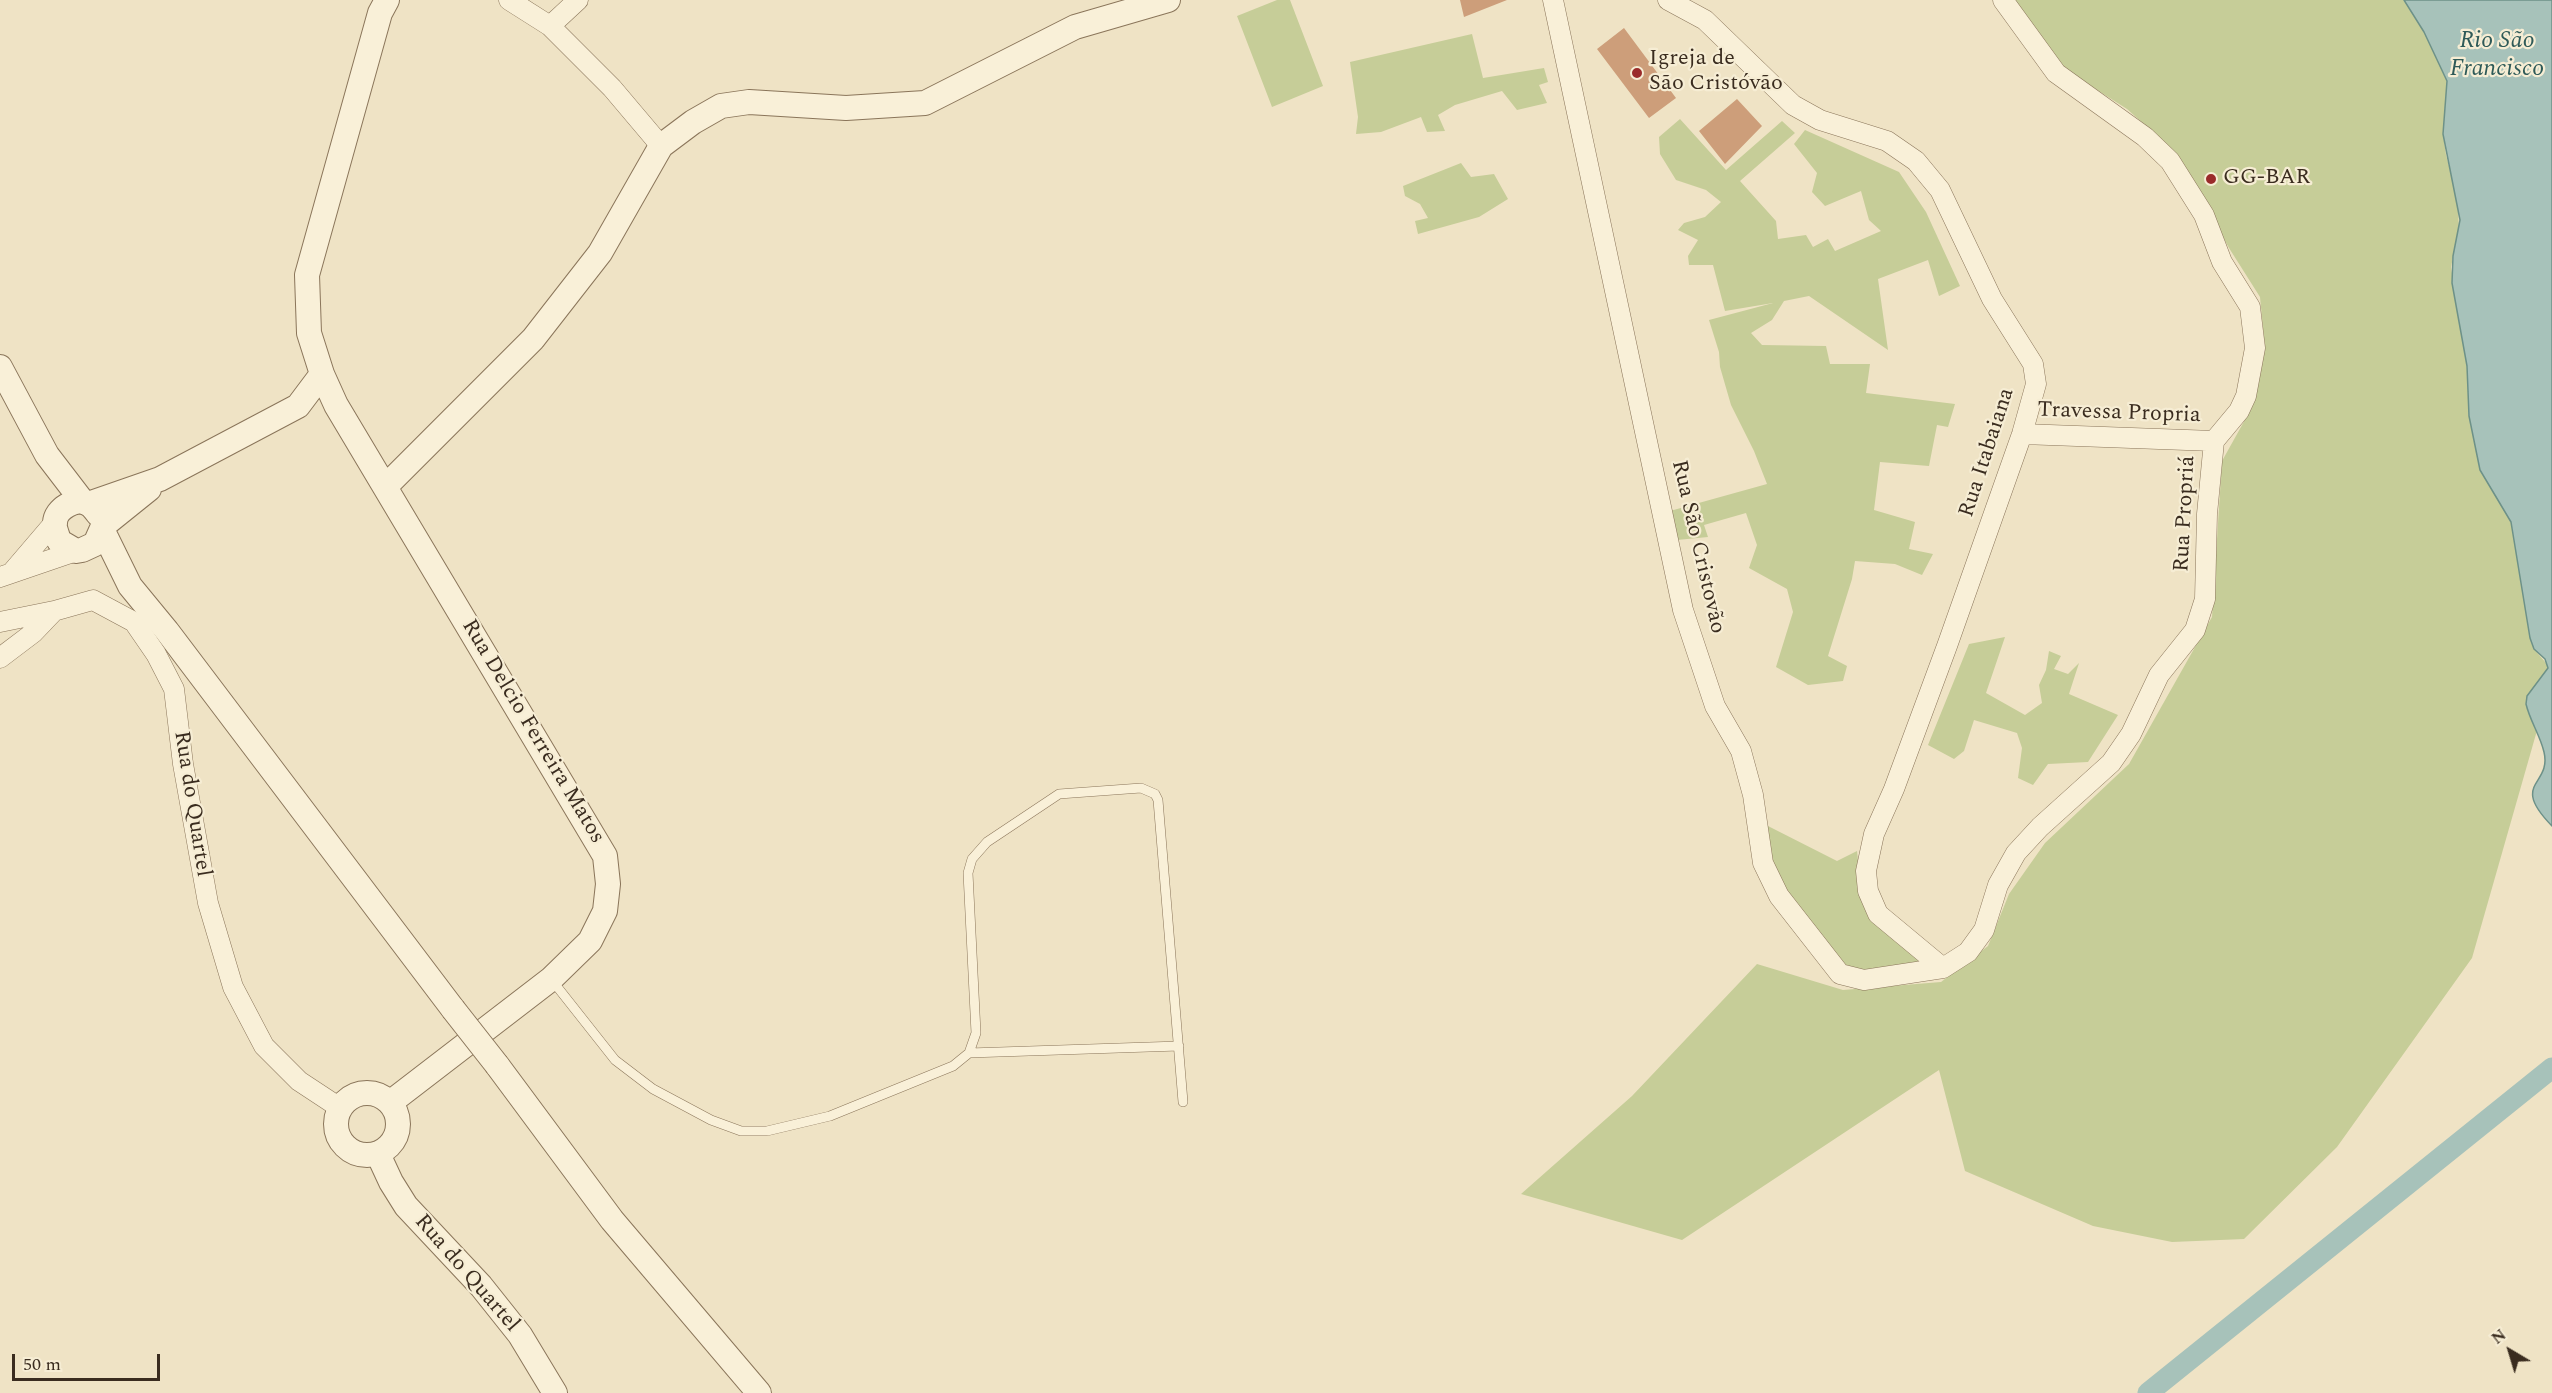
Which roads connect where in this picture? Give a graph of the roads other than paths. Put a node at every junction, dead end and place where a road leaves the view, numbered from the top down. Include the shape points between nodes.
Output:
1 (387, 0) edge
2 (509, 0) edge
3 (578, 0) edge
4 (1168, 0) edge
5 (1553, 0) edge
6 (1668, 0) edge
7 (2003, 0) edge
8 (550, 26) junction
9 (662, 146) junction
10 (0, 367) edge
11 (322, 374) junction
12 (336, 405) junction
13 (298, 406) junction
14 (2022, 434) junction
15 (2214, 441) junction
16 (47, 455) junction
17 (160, 479) junction
18 (386, 486) junction
19 (86, 503) junction
20 (56, 519) junction
21 (103, 529) junction
22 (79, 550) junction
23 (6, 574) edge
24 (130, 586) junction
25 (54, 611) junction
26 (0, 622) edge
27 (0, 658) edge
28 (1943, 968) junction
29 (551, 979) junction
30 (1179, 1046) junction
31 (969, 1053) junction
32 (391, 1102) junction
33 (1183, 1102) dead end
34 (340, 1108) junction
35 (378, 1154) junction
36 (555, 1393) edge
37 (759, 1393) edge

1 - 11 street, Rua Delcio Ferreira Matos via 380,13 307,275 309,333
2 - 8 street
3 - 8 street
4 - 9 street via 1075,27 924,104 846,108 749,102 721,106
5 - 28 street, Rua São Cristovão via 1683,610 1715,706 1741,751 1753,795 1763,863 1779,896 1840,974 1864,980
6 - 14 street, Rua Itabaiana via 1704,20 1793,105 1820,120 1887,141 1916,161 1940,190 1992,299 2033,364 2036,384
7 - 15 street, Rua Propriá via 2056,73 2145,137 2170,161 2204,215 2222,262 2250,307 2255,348 2246,396
8 - 9 street via 612,88
9 - 18 street via 600,253 533,339
10 - 16 street
11 - 12 street, Rua Delcio Ferreira Matos
11 - 13 street
12 - 13 street
12 - 18 street, Rua Delcio Ferreira Matos
13 - 17 street
14 - 15 street, Travessa Propria
14 - 28 street, Rua Itabaiana via 1947,646 1874,834 1866,871 1868,891 1878,914
15 - 28 street, Rua Propriá via 2205,599 2194,630 2159,675 2131,734 2111,763 2016,853 1998,885 1984,930 1968,952
16 - 19 street
16 - 20 street
17 - 19 street
17 - 21 street
18 - 29 street, Rua Delcio Ferreira Matos via 605,856 605,911 590,941
19 - 20 street via 68,504
19 - 21 street via 102,517
20 - 22 street via 59,541
20 - 23 street
21 - 22 street via 95,544
21 - 24 street
22 - 23 street
22 - 24 street
24 - 37 street, bridge via 612,1220
25 - 26 street, Rua do Quartel
25 - 27 street
25 - 34 street, Rua do Quartel via 93,600 134,622 156,654 174,689 208,903 233,987 264,1046 298,1081
29 - 31 lane via 615,1060 653,1089 741,1131 767,1131 830,1116 953,1066
29 - 32 street, Rua Delcio Ferreira Matos
30 - 31 lane
30 - 31 lane via 1158,800 1155,794 1141,788 1059,794 987,842 972,859 968,873 976,1033
30 - 33 lane
32 - 34 street via 374,1092 354,1095
32 - 35 street via 400,1124 397,1135
34 - 35 street via 336,1128 339,1137 352,1152
35 - 36 street, Rua do Quartel via 406,1206 481,1286 520,1335

